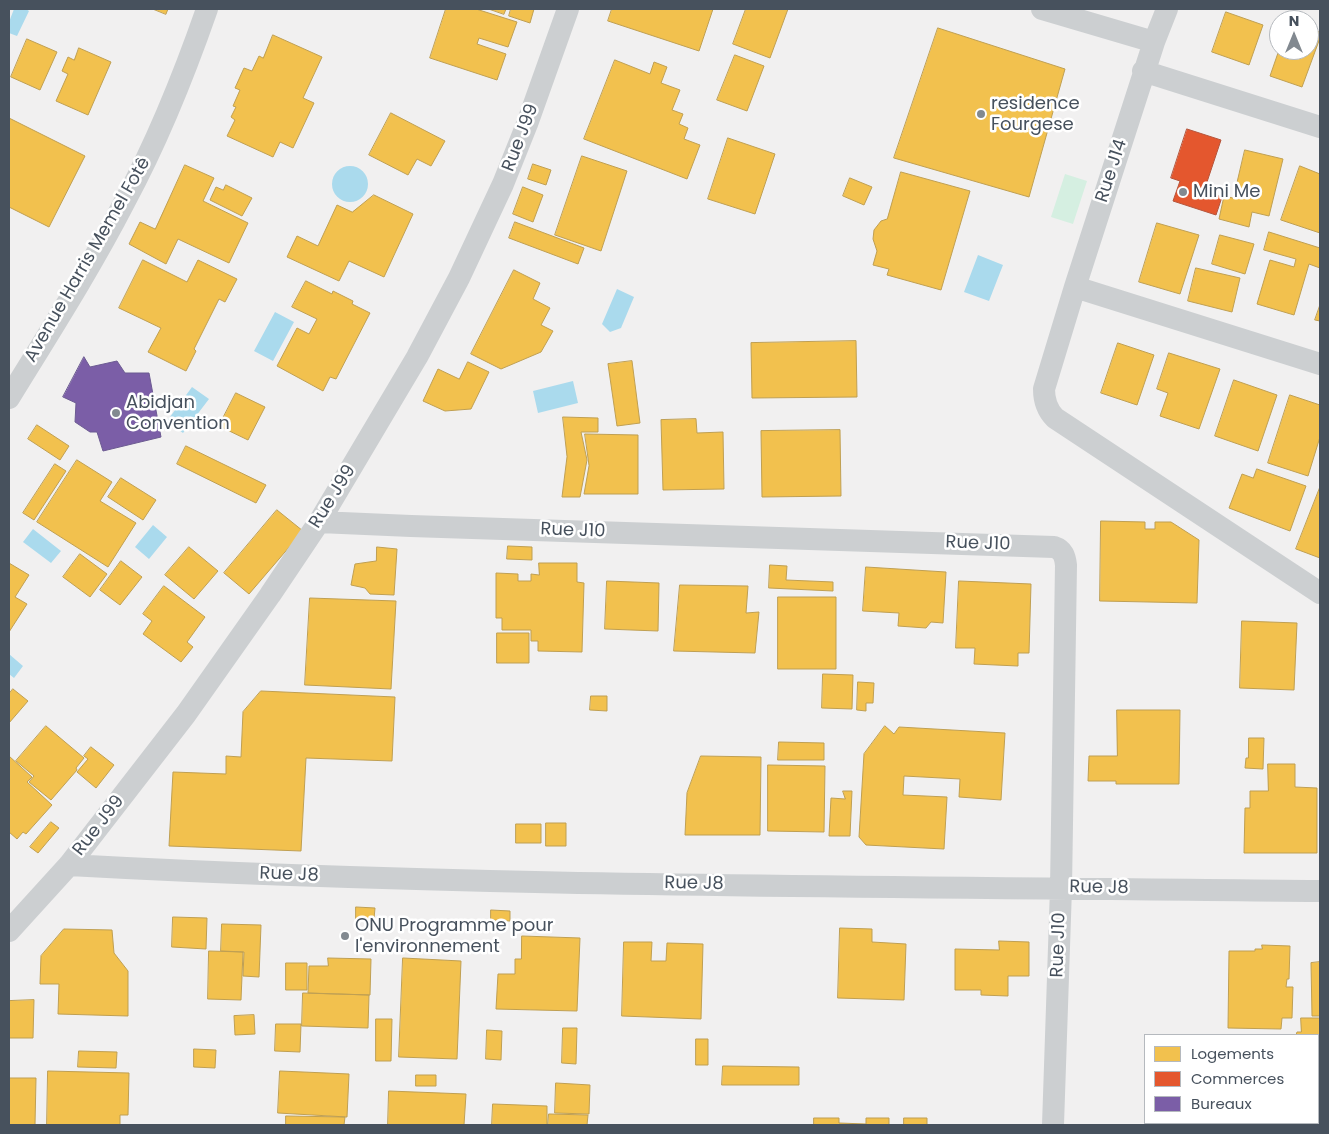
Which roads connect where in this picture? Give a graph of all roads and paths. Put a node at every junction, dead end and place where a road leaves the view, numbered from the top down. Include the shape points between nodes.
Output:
1 (207, 9) edge
2 (568, 9) edge
3 (1042, 9) edge
4 (1167, 9) edge
5 (1154, 42) junction
6 (1143, 71) junction
7 (1320, 127) edge
8 (1075, 287) junction
9 (1320, 364) edge
10 (9, 398) edge
11 (319, 522) junction
12 (1320, 593) edge
13 (69, 865) junction
14 (1061, 888) junction
15 (1320, 891) edge
16 (9, 931) edge
17 (1053, 1125) edge

1 - 10 street, Avenue Harris Memel Fotê via 176,92 126,201
2 - 11 street, Rue J99 via 503,184 459,278 417,357
3 - 5 street
4 - 5 street, Rue J14
5 - 6 street, Rue J14
6 - 7 street
6 - 8 street, Rue J14
8 - 9 street
8 - 12 street, Rue J14 via 1044,389 1049,412
11 - 13 street, Rue J99 via 186,714
11 - 14 street, Rue J10 via 1059,549 1066,565
13 - 14 street, Rue J8 via 518,881
13 - 16 street, Rue J99
14 - 15 street, Rue J8
14 - 17 street, Rue J10

